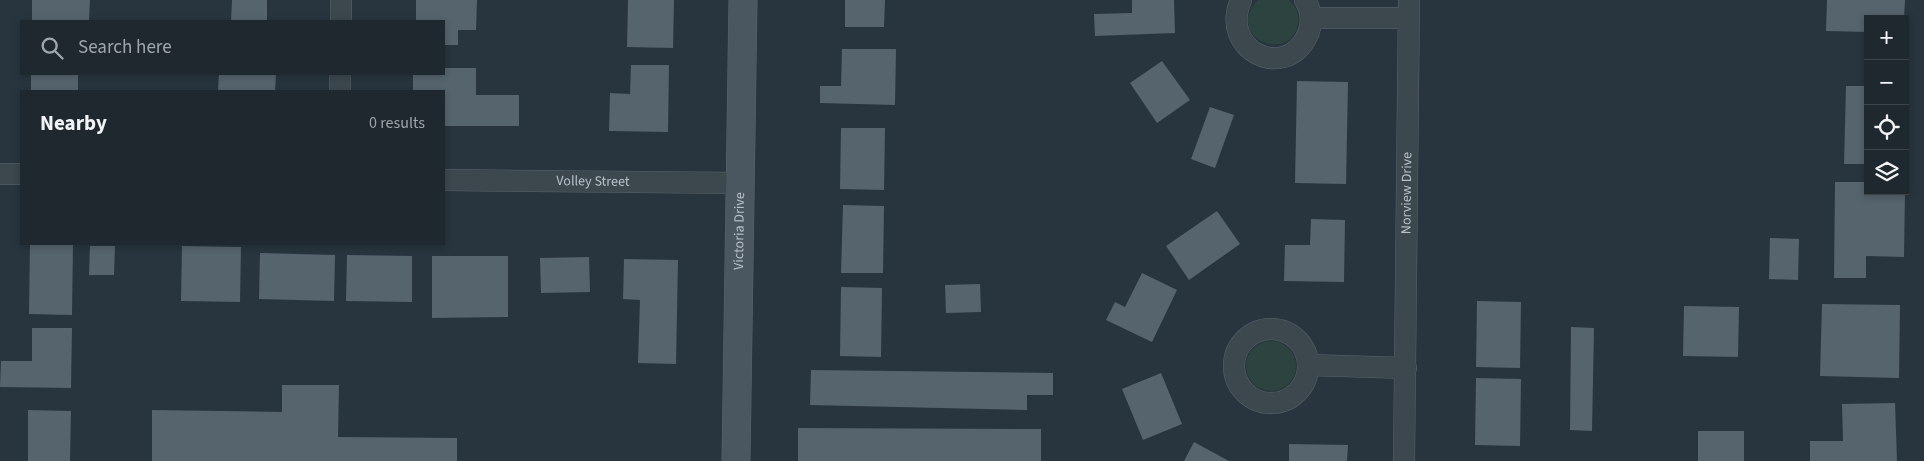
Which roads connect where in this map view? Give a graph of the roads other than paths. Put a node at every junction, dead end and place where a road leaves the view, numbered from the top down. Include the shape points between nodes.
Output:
1 (341, 0) edge
2 (743, 0) edge
3 (1241, 0) edge
4 (1309, 9) edge
5 (1409, 9) edge
6 (341, 20) edge
7 (340, 75) edge
8 (340, 90) edge
9 (0, 174) edge
10 (20, 174) edge
11 (445, 180) edge
12 (741, 183) junction
13 (1308, 365) dead end
14 (1406, 368) junction
15 (736, 461) edge
16 (1404, 461) edge

1 - 6 street
2 - 12 street, Victoria Drive
3 - 4 street, Norview Drive via 1235,21 1237,33 1252,52 1263,57 1281,57 1297,50 1310,30
4 - 5 street, Norview Drive
5 - 14 street, Norview Drive
7 - 8 street
9 - 10 street
11 - 12 street, Volley Street
12 - 15 street, Victoria Drive
13 - 14 street
14 - 16 street, Norview Drive

